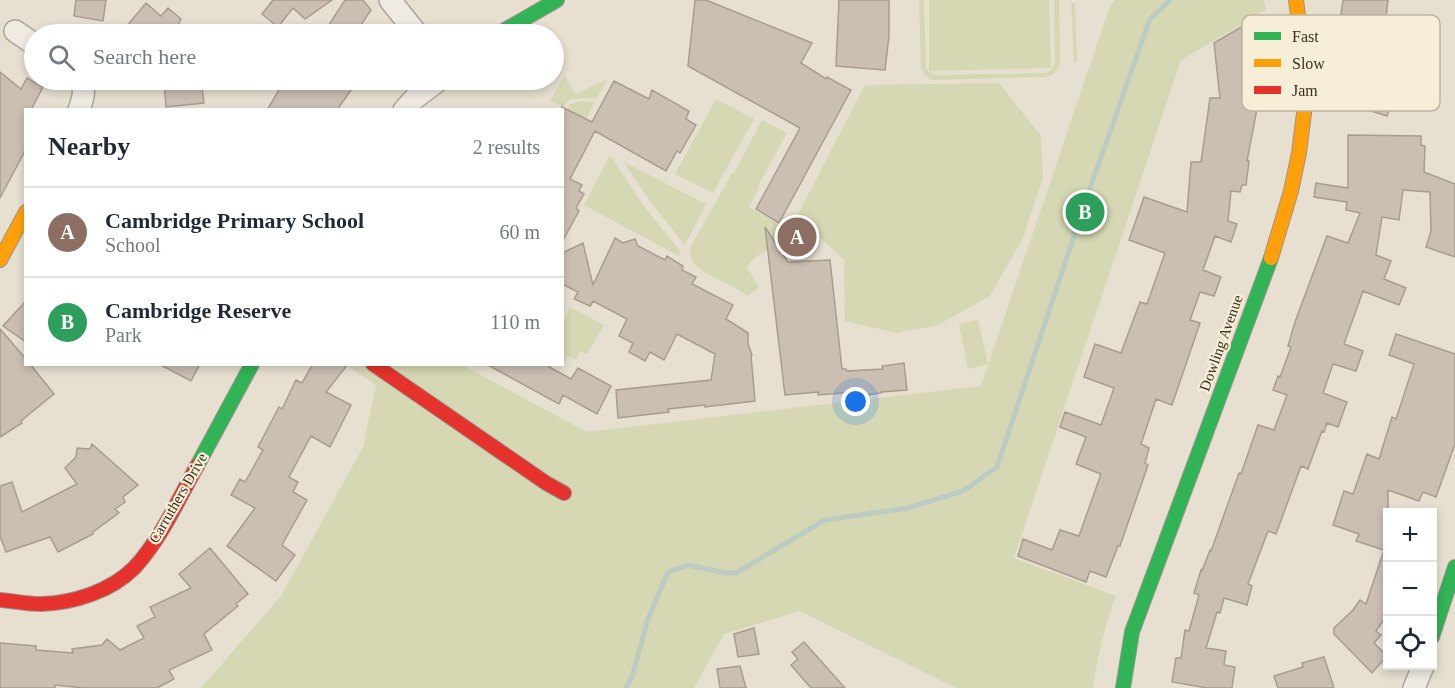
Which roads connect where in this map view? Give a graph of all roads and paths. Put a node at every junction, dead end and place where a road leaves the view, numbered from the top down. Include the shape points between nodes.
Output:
1 (390, 0) edge
2 (557, 0) edge
3 (1296, 0) edge
4 (1298, 15) edge
5 (409, 24) edge
6 (515, 24) edge
7 (15, 31) dead end
8 (24, 37) edge
9 (83, 90) edge
10 (426, 90) edge
11 (80, 108) edge
12 (406, 108) edge
13 (1304, 111) edge
14 (24, 216) edge
15 (0, 260) edge
16 (251, 366) edge
17 (376, 366) edge
18 (564, 493) dead end
19 (1455, 567) edge
20 (1451, 593) edge
21 (0, 600) edge
22 (1437, 625) edge
23 (1421, 670) edge
24 (1123, 688) edge
25 (1414, 688) edge

1 - 5 street
2 - 6 street
3 - 4 street, Dowling Avenue
7 - 8 street
9 - 11 street
10 - 12 street
13 - 24 street, Dowling Avenue via 1299,153 1275,246 1132,632
14 - 15 street
16 - 21 street, Carruthers Drive via 163,527 132,569 107,586 74,599 32,604
17 - 18 street
19 - 20 street
20 - 22 street
23 - 25 street

